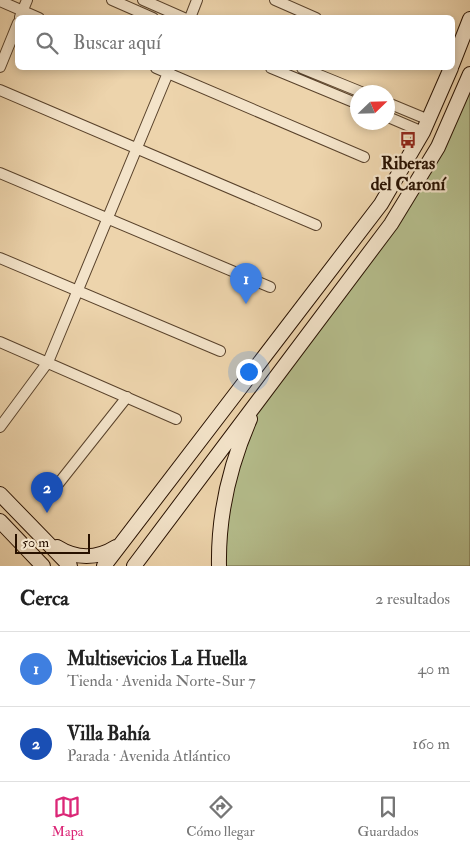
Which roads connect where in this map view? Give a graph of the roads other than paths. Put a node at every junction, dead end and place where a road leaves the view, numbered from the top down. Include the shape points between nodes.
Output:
1 (27, 0) edge
2 (112, 0) edge
3 (143, 0) edge
4 (197, 0) edge
5 (275, 0) edge
6 (0, 1) edge
7 (21, 14) edge
8 (146, 15) edge
9 (177, 15) edge
10 (191, 15) edge
11 (309, 15) edge
12 (470, 20) edge
13 (15, 30) edge
14 (455, 58) edge
15 (0, 67) edge
16 (169, 70) edge
17 (276, 70) edge
18 (307, 70) edge
19 (450, 70) edge
20 (470, 74) edge
21 (350, 88) edge
22 (0, 90) edge
23 (350, 101) edge
24 (395, 107) edge
25 (395, 119) edge
26 (426, 126) junction
27 (137, 149) junction
28 (364, 157) dead end
29 (0, 173) edge
30 (108, 220) junction
31 (316, 225) dead end
32 (0, 258) edge
33 (270, 287) dead end
34 (79, 291) junction
35 (0, 342) edge
36 (220, 351) dead end
37 (48, 362) junction
38 (127, 396) junction
39 (257, 400) junction
40 (176, 419) dead end
41 (0, 427) edge
42 (51, 493) dead end
43 (0, 494) edge
44 (0, 522) edge
45 (46, 540) junction
46 (120, 544) junction
47 (43, 566) edge
48 (70, 566) edge
49 (104, 566) edge
50 (134, 566) edge
51 (219, 566) edge

1 - 7 street
2 - 8 street
3 - 9 street
4 - 10 street
5 - 11 street
6 - 7 street
12 - 14 main road
13 - 15 street
16 - 27 street
16 - 28 street
17 - 23 street
18 - 21 street
19 - 26 main road
20 - 39 main road via 438,146 402,208
22 - 27 street
24 - 26 street
25 - 26 street
26 - 46 main road via 392,188 367,223
27 - 30 street
27 - 31 street
29 - 30 street
30 - 33 street
30 - 34 street
32 - 34 street
34 - 36 street
34 - 37 street
35 - 37 street
37 - 38 street
37 - 41 street
38 - 40 street
38 - 42 street
39 - 50 main road
39 - 51 main road via 241,438 227,486
43 - 45 main road
44 - 47 main road
45 - 46 main road via 63,551 80,556 100,555
45 - 48 main road
46 - 49 main road

